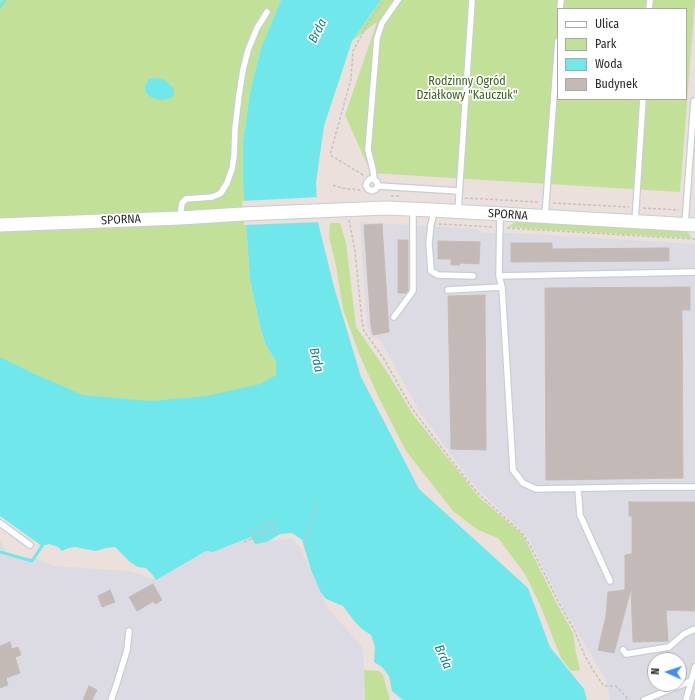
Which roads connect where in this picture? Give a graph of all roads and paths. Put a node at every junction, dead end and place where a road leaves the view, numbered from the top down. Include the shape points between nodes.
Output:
1 (384, 0) edge
2 (398, 0) edge
3 (472, 0) edge
4 (267, 12) dead end
5 (557, 54) edge
6 (643, 100) edge
7 (694, 101) dead end
8 (693, 136) edge
9 (372, 179) junction
10 (334, 185) dead end
11 (378, 186) junction
12 (459, 194) junction
13 (362, 195) dead end
14 (402, 196) dead end
15 (387, 197) dead end
16 (546, 202) junction
17 (636, 208) junction
18 (413, 209) junction
19 (435, 210) junction
20 (458, 211) junction
21 (686, 211) junction
22 (500, 214) junction
23 (545, 217) junction
24 (180, 218) junction
25 (349, 218) dead end
26 (635, 222) junction
27 (0, 225) edge
28 (690, 225) edge
29 (695, 272) edge
30 (473, 276) dead end
31 (499, 276) junction
32 (502, 287) junction
33 (448, 290) dead end
34 (394, 317) dead end
35 (695, 486) edge
36 (578, 488) junction
37 (317, 504) dead end
38 (277, 520) dead end
39 (271, 522) junction
40 (0, 523) edge
41 (261, 526) junction
42 (273, 529) junction
43 (264, 533) junction
44 (277, 536) dead end
45 (254, 538) junction
46 (244, 542) dead end
47 (268, 542) dead end
48 (258, 544) dead end
49 (30, 545) dead end
50 (304, 545) dead end
51 (610, 580) dead end
52 (695, 629) edge
53 (129, 631) dead end
54 (623, 650) dead end
55 (695, 666) edge
56 (691, 681) junction
57 (111, 700) edge
58 (629, 700) edge
59 (644, 700) edge
60 (686, 700) edge

1 - 9 path via 353,51 351,79 330,155
2 - 9 lane via 382,23 378,38 368,150 373,170
3 - 12 lane
4 - 24 lane via 254,35 243,70 234,156 227,183 221,193 212,197 186,199 182,203
5 - 16 lane
6 - 17 lane
7 - 8 lane
8 - 21 lane
9 - 11 lane
9 - 11 lane via 367,182 368,190 372,191
10 - 13 path via 362,190
11 - 12 lane
12 - 16 path
12 - 20 lane
14 - 15 path
16 - 17 path
16 - 23 lane
17 - 21 path
17 - 26 lane
18 - 19 street, SPORNA
18 - 24 street, SPORNA via 379,208
18 - 34 lane via 414,291
19 - 20 street, SPORNA
19 - 30 lane via 429,243 431,271 438,275
20 - 22 street, SPORNA
21 - 28 lane
22 - 23 street, SPORNA
22 - 31 lane
23 - 26 street, SPORNA
24 - 27 street, SPORNA
25 - 58 path via 364,332 384,359 411,407 466,479 524,535 585,656 604,686 616,686
26 - 28 street, SPORNA
29 - 31 lane
31 - 32 lane
32 - 33 lane
32 - 36 lane via 513,470 523,483 536,489
35 - 36 lane
36 - 51 lane via 580,515
37 - 50 path
38 - 39 path
39 - 41 path
39 - 42 path
40 - 49 lane
41 - 43 path
41 - 45 path via 251,530
42 - 43 path
42 - 44 path
43 - 45 path
43 - 47 path
45 - 46 path
45 - 48 path
52 - 54 lane via 684,634 669,647 626,654
53 - 57 lane via 127,650
55 - 56 lane
56 - 59 lane
56 - 60 lane

